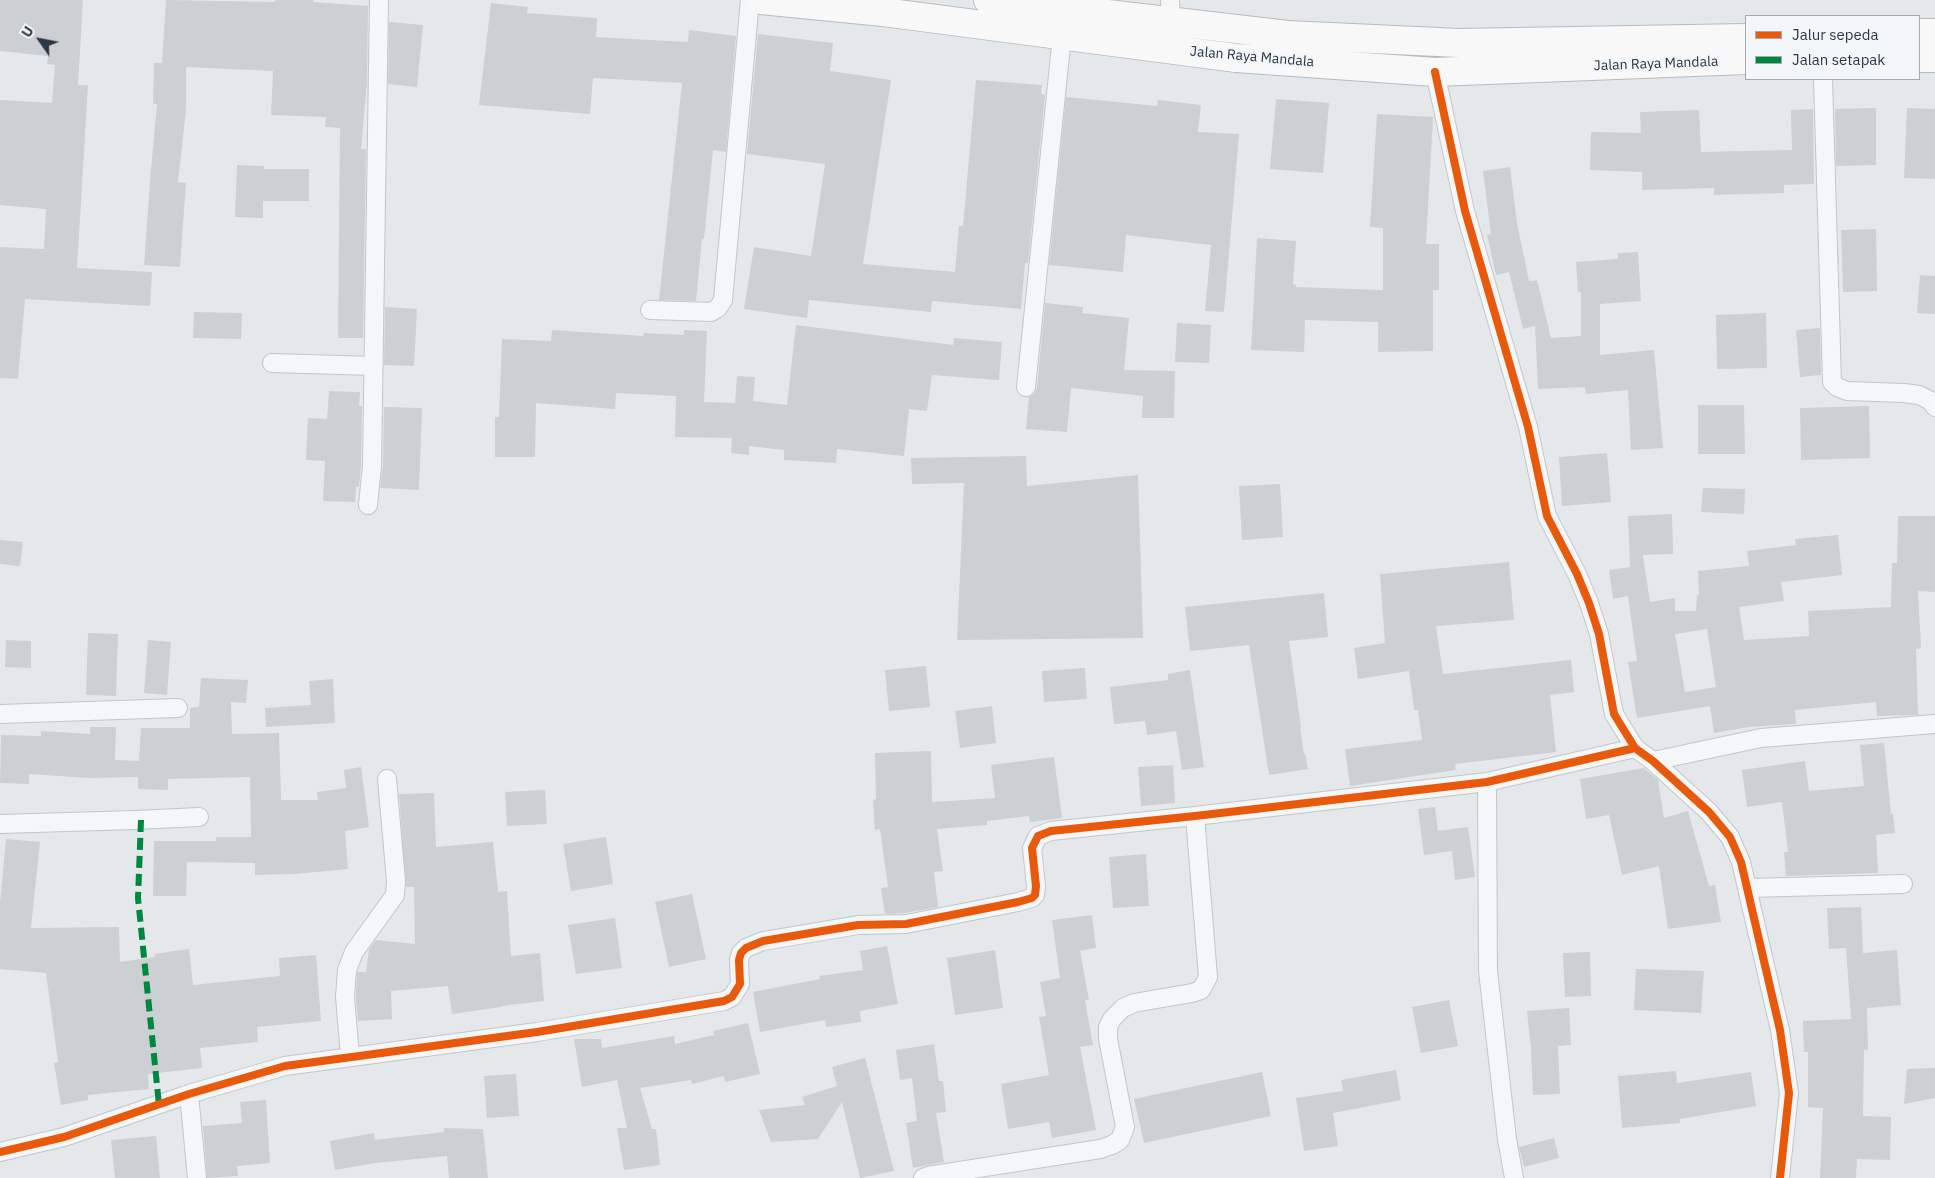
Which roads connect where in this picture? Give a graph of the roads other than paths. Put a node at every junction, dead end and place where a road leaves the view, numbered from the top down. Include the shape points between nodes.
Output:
1 (379, 0) edge
2 (750, 0) edge
3 (760, 0) edge
4 (988, 0) edge
5 (1171, 11) edge
6 (1920, 33) edge
7 (1935, 33) edge
8 (1062, 36) junction
9 (1745, 38) edge
10 (1706, 50) junction
11 (1920, 58) edge
12 (1935, 58) edge
13 (1745, 60) edge
14 (1435, 72) junction
15 (1823, 80) edge
16 (650, 310) dead end
17 (272, 362) dead end
18 (374, 366) junction
19 (1026, 387) dead end
20 (1935, 408) edge
21 (368, 505) dead end
22 (178, 708) dead end
23 (0, 714) edge
24 (1935, 724) edge
25 (1635, 748) junction
26 (1653, 761) junction
27 (387, 779) dead end
28 (1487, 782) junction
29 (1195, 816) junction
30 (199, 817) dead end
31 (0, 824) edge
32 (1903, 884) dead end
33 (1748, 888) junction
34 (350, 1056) junction
35 (189, 1094) junction
36 (0, 1152) edge
37 (197, 1178) edge
38 (923, 1178) edge
39 (1514, 1178) edge
40 (1780, 1178) edge

1 - 18 street
2 - 16 street via 723,300 711,312
3 - 8 highway, Jalan Raya Mandala via 883,12
4 - 5 highway, Jalan Raya Mandala
5 - 10 highway, Jalan Raya Mandala via 1288,34
6 - 7 highway
8 - 14 highway, Jalan Raya Mandala via 1236,58
8 - 19 street
9 - 10 highway, Jalan Raya Mandala
10 - 13 highway, Jalan Raya Mandala
10 - 14 highway, Jalan Raya Mandala
11 - 12 highway
14 - 25 street via 1465,210 1528,427 1547,516 1589,604 1599,634 1614,714
15 - 20 street via 1832,382 1847,391 1919,395 1931,401
17 - 18 street
18 - 21 street
22 - 23 street
24 - 26 street via 1761,738
25 - 26 street
25 - 28 street
26 - 33 street via 1710,812 1730,837
27 - 34 street via 396,895 354,952 347,970 345,997
28 - 29 street
28 - 39 street via 1488,971
29 - 34 street via 1042,834 1032,848 1035,895 1028,900 906,924 858,925 746,948 739,960 740,984 736,992 724,1001 537,1032
29 - 38 street via 1208,977 1201,990 1134,1003 1112,1019 1108,1039 1125,1126 1120,1140 1100,1149
30 - 31 street
32 - 33 street
33 - 40 street via 1780,1030 1789,1093
34 - 35 street via 285,1066
35 - 36 street via 64,1137
35 - 37 street

